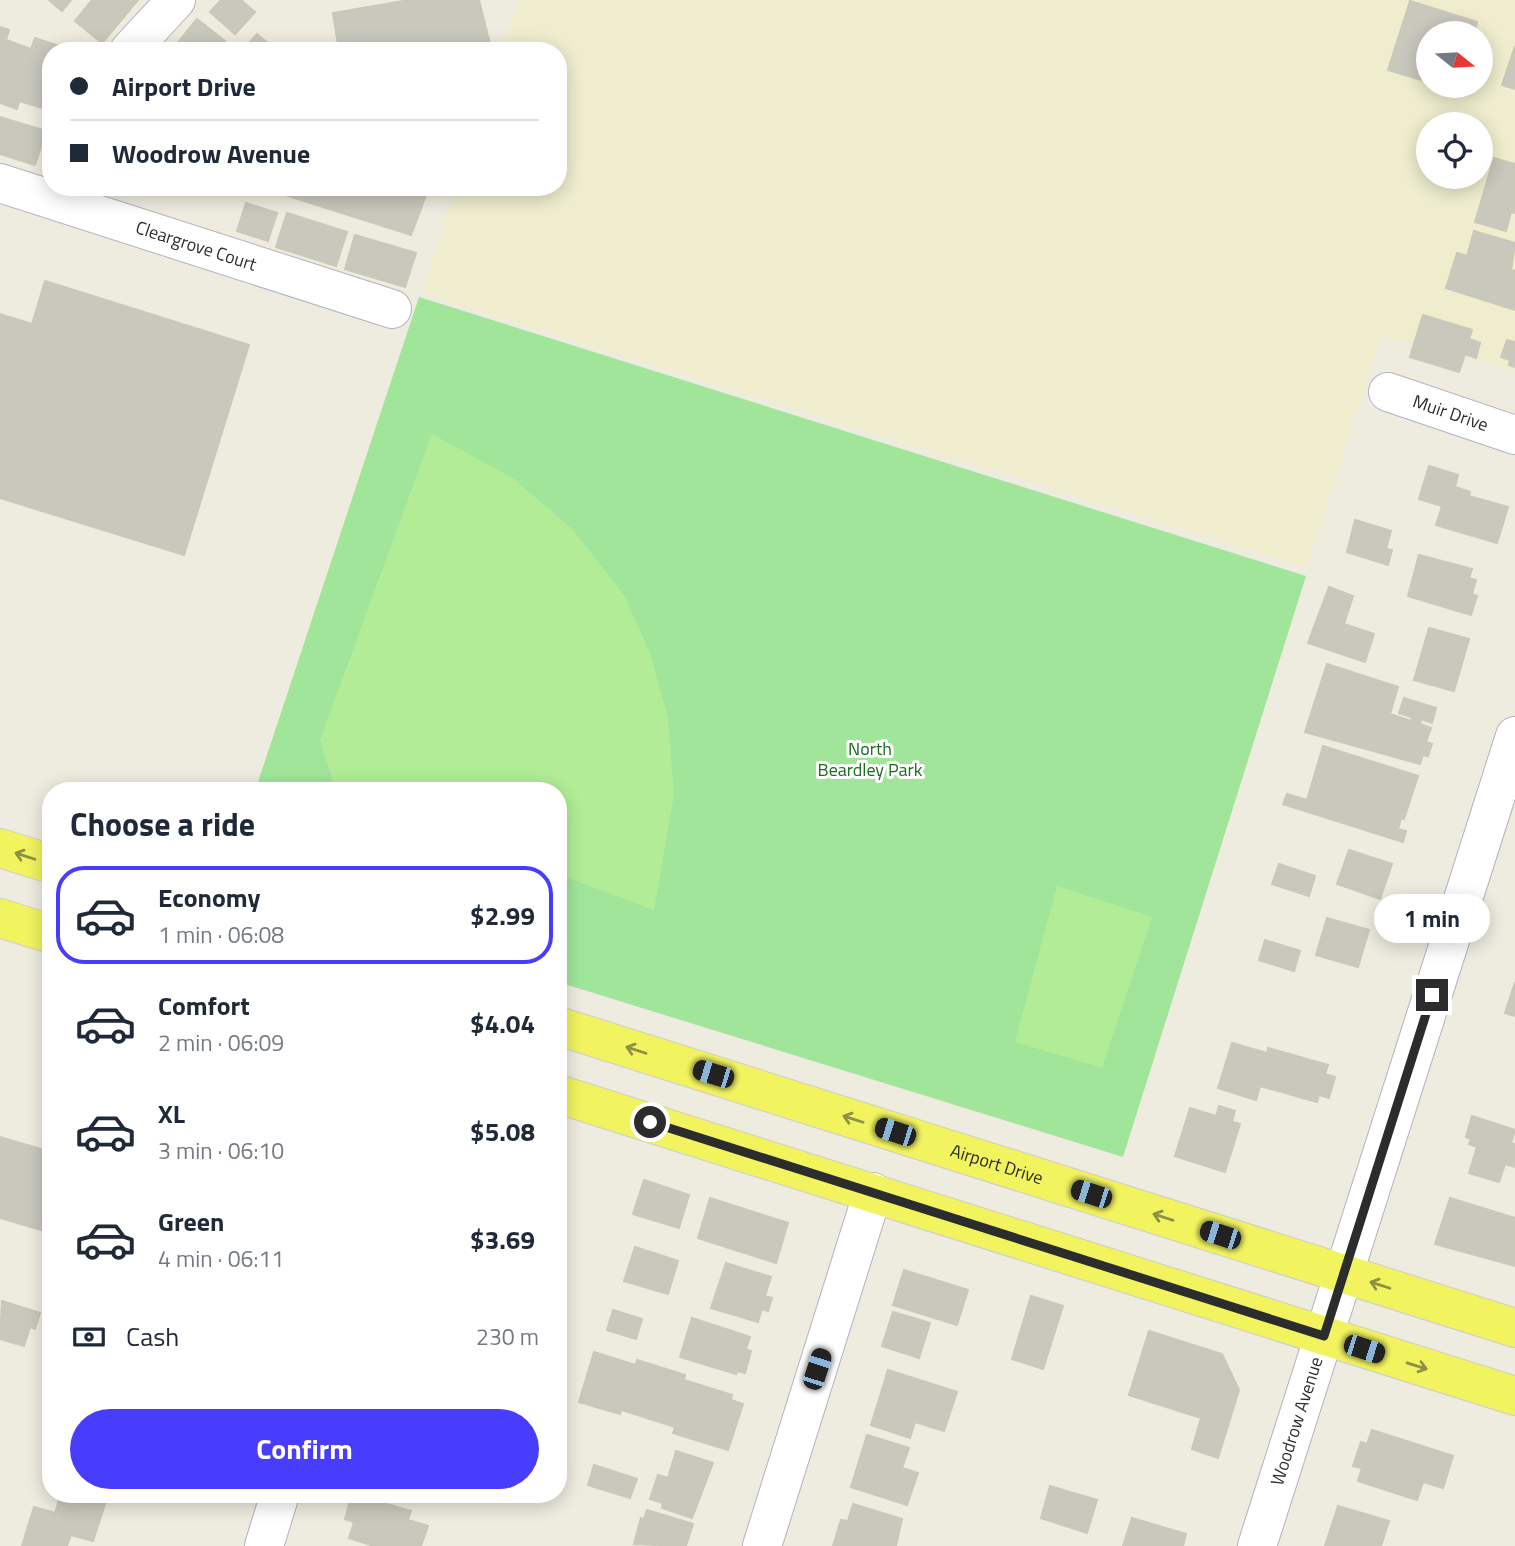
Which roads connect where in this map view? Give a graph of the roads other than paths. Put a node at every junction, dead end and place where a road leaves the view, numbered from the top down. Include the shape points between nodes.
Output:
1 (176, 0) edge
2 (137, 42) edge
3 (0, 183) edge
4 (42, 190) edge
5 (65, 196) edge
6 (392, 309) dead end
7 (1388, 392) dead end
8 (1515, 435) edge
9 (1515, 736) edge
10 (0, 848) edge
11 (42, 861) edge
12 (0, 918) edge
13 (42, 931) edge
14 (567, 1029) edge
15 (567, 1097) edge
16 (873, 1192) junction
17 (1344, 1274) junction
18 (1515, 1328) edge
19 (1324, 1336) junction
20 (1515, 1396) edge
21 (278, 1503) edge
22 (264, 1546) edge
23 (762, 1546) edge
24 (1257, 1546) edge

1 - 2 street
3 - 4 street, Cleargrove Court
5 - 6 street, Cleargrove Court
7 - 8 street, Muir Drive
9 - 17 street, Woodrow Avenue
11 -> 10 main road
12 - 13 main road
17 -> 14 main road, Airport Drive
15 - 16 main road
16 - 19 main road
16 - 23 street
18 -> 17 main road, Airport Drive
17 - 19 street, Woodrow Avenue
19 -> 20 main road
19 - 24 street, Woodrow Avenue
21 - 22 street

